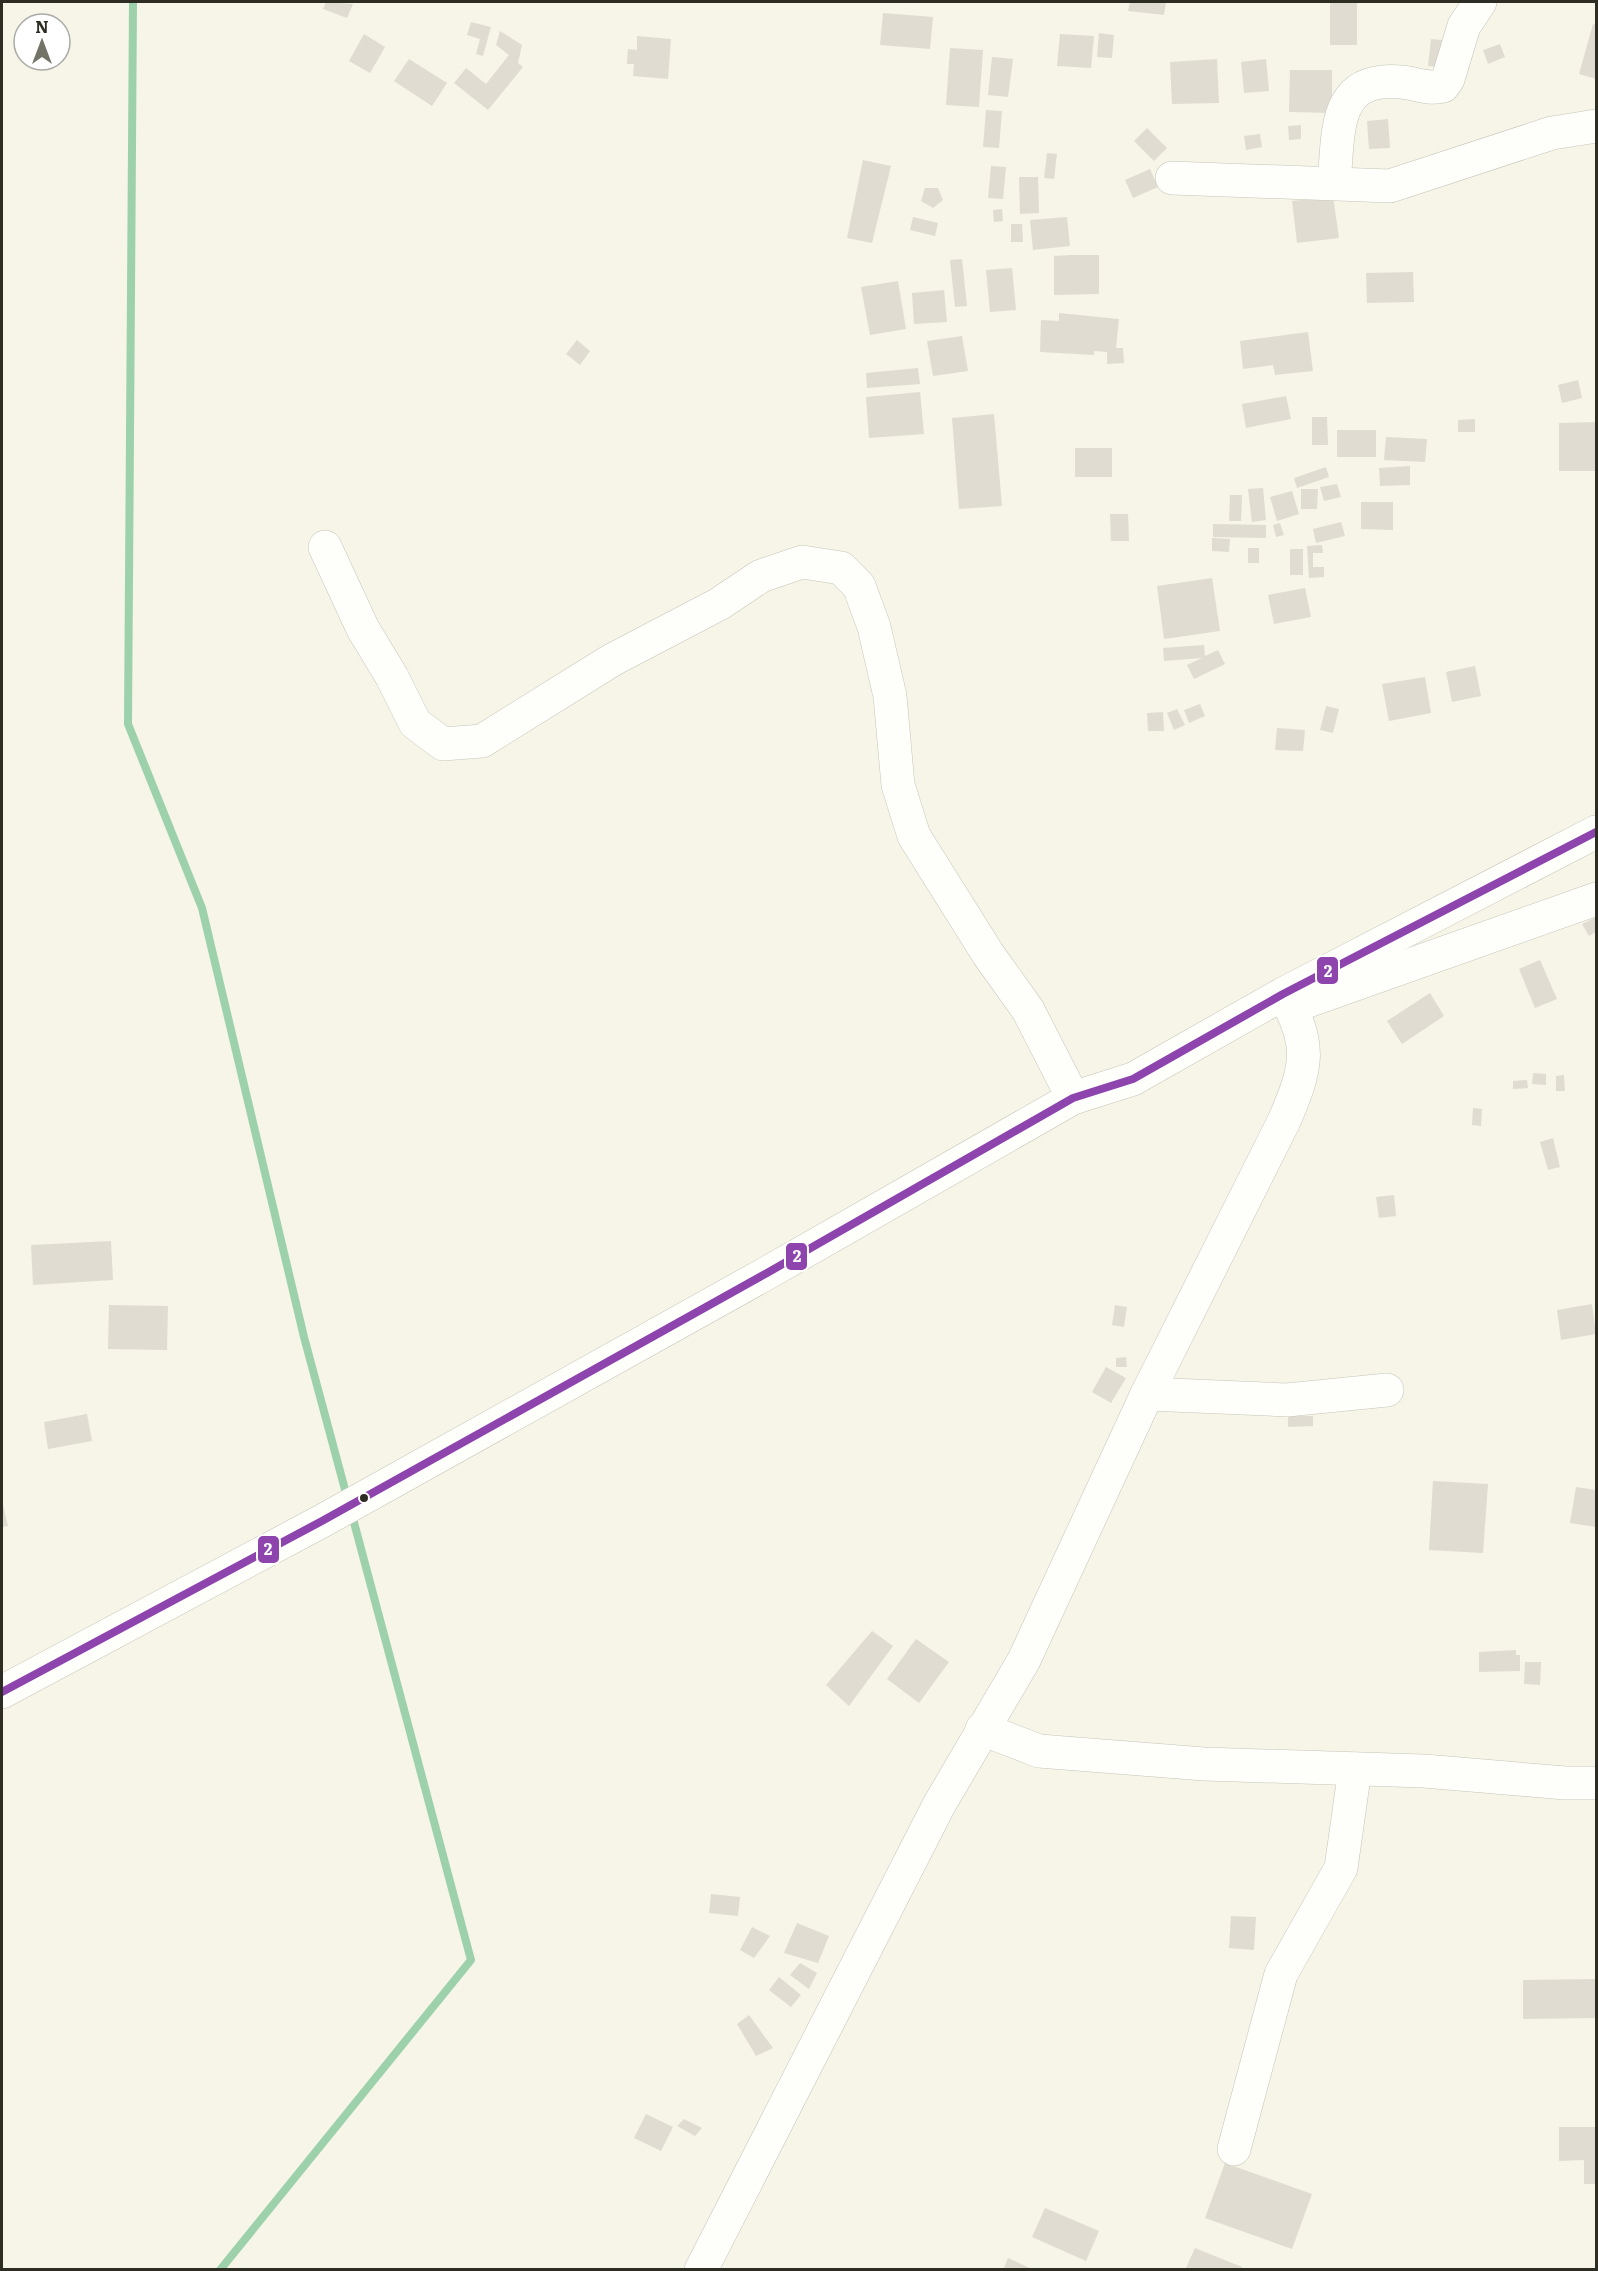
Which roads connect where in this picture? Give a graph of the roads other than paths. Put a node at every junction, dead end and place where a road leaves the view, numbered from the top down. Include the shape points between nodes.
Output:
1 (1480, 2) edge
2 (1596, 126) edge
3 (1172, 178) dead end
4 (1334, 183) junction
5 (325, 547) dead end
6 (1596, 832) edge
7 (1596, 899) edge
8 (1287, 1001) junction
9 (1073, 1098) junction
10 (1387, 1390) dead end
11 (1147, 1394) junction
12 (2, 1692) edge
13 (982, 1729) junction
14 (1355, 1769) junction
15 (1596, 1783) edge
16 (1234, 2149) dead end
17 (701, 2270) edge

1 - 4 main road via 1464,26 1443,86 1383,81 1363,85 1352,94 1342,115
2 - 4 main road via 1552,133 1390,186
3 - 4 main road
5 - 9 main road via 363,629 415,723 443,744 482,741 612,660 719,604 761,576 802,562 841,568 859,586 874,627 890,696 898,785 914,836 1028,1010
6 - 8 main road
7 - 8 main road
8 - 9 main road via 1132,1079
8 - 11 main road via 1305,1058 1303,1075 1284,1121
9 - 12 main road via 322,1521
10 - 11 main road via 1287,1400
11 - 13 main road via 1024,1660
13 - 14 main road via 1039,1751 1204,1764
13 - 17 main road via 939,1805
14 - 15 main road
14 - 16 main road via 1341,1868 1281,1974

